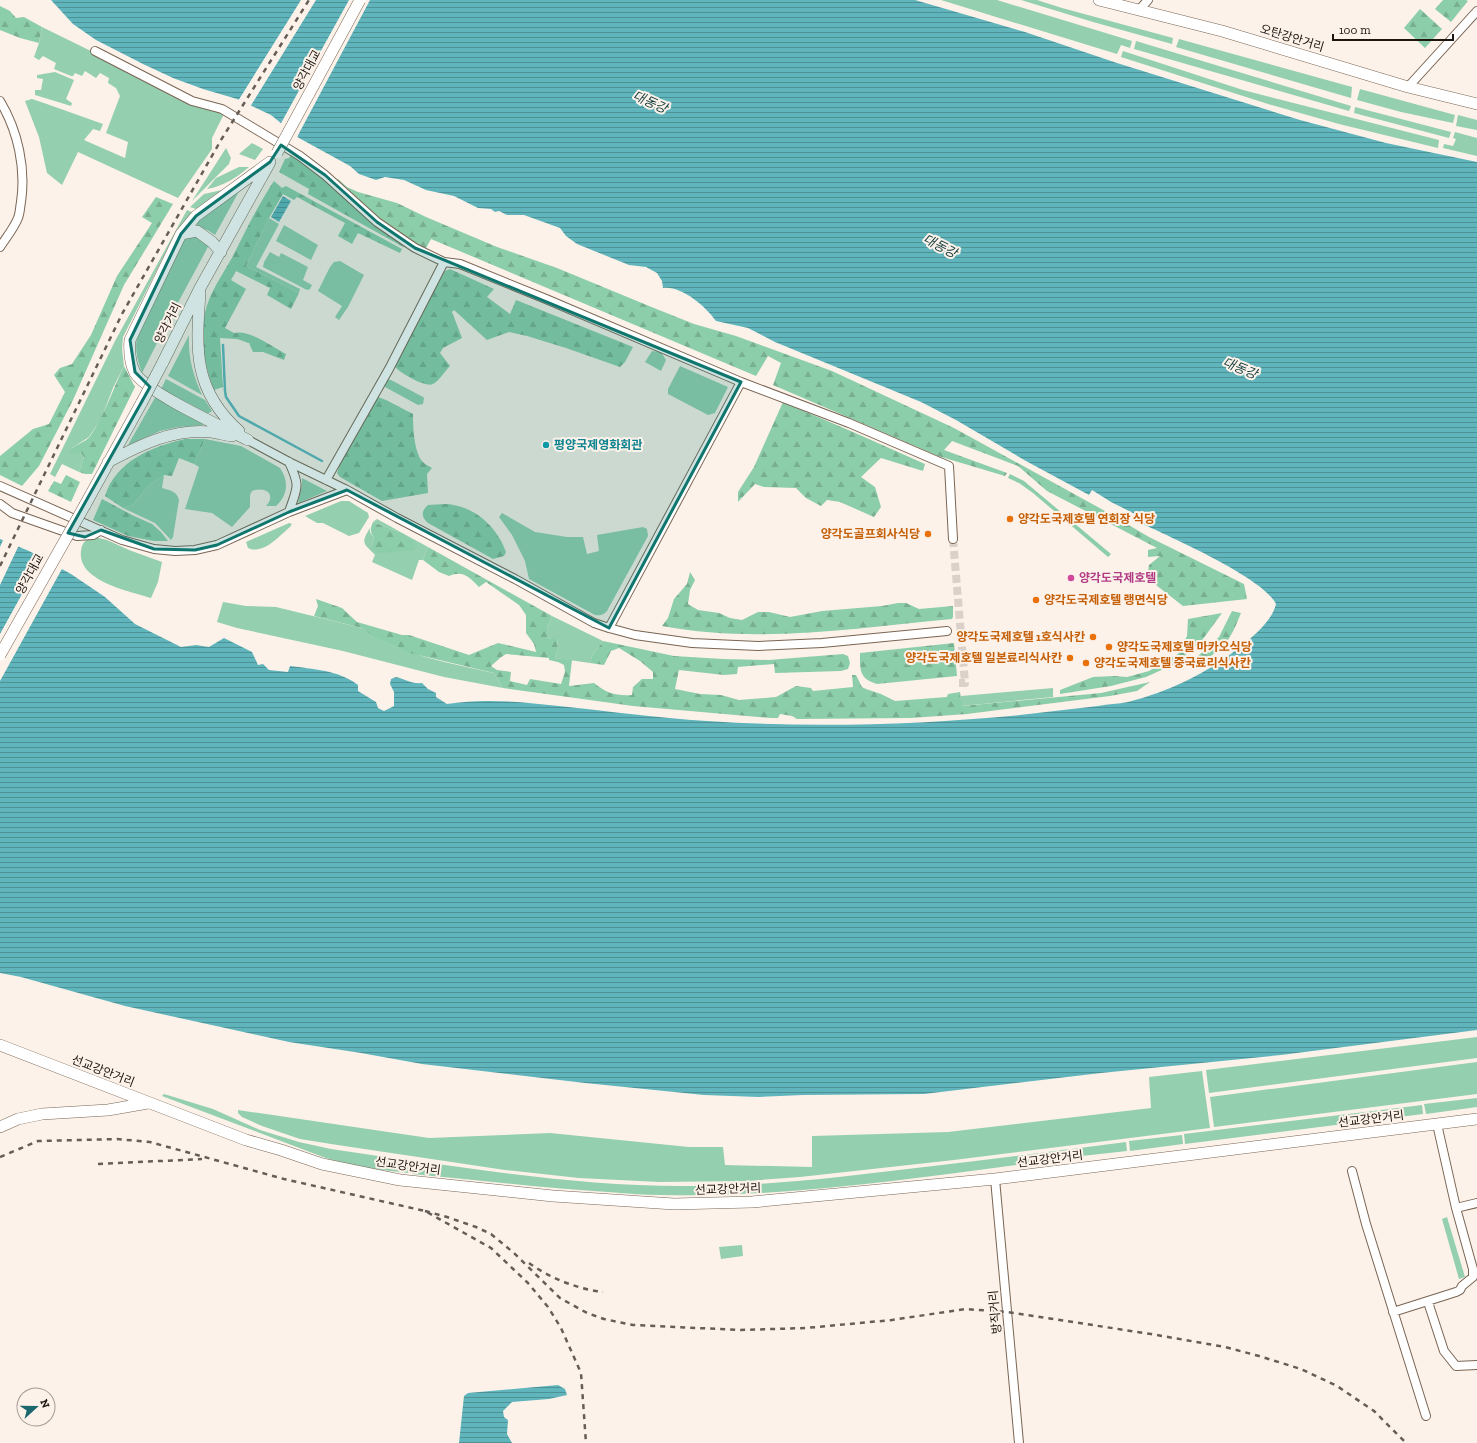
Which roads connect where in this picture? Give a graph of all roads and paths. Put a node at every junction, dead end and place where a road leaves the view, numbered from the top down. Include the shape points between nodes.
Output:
1 (360, 0) edge
2 (1099, 0) edge
3 (1148, 0) edge
4 (1140, 10) junction
5 (1477, 11) edge
6 (95, 51) dead end
7 (1408, 86) junction
8 (0, 101) edge
9 (1477, 104) edge
10 (274, 157) junction
11 (181, 234) junction
12 (0, 247) edge
13 (221, 252) junction
14 (444, 262) junction
15 (200, 288) junction
16 (740, 382) junction
17 (248, 440) junction
18 (108, 462) junction
19 (289, 462) junction
20 (326, 480) junction
21 (0, 486) edge
22 (347, 490) junction
23 (0, 504) edge
24 (85, 505) joint
25 (289, 512) junction
26 (101, 530) junction
27 (953, 539) tunnel mouth
28 (609, 628) junction
29 (947, 631) dead end
30 (0, 655) edge
31 (0, 1044) edge
32 (149, 1103) junction
33 (1477, 1119) edge
34 (1437, 1124) junction
35 (0, 1127) edge
36 (1352, 1171) dead end
37 (995, 1179) junction
38 (1477, 1203) edge
39 (1456, 1208) junction
40 (1428, 1302) junction
41 (1393, 1312) junction
42 (1477, 1365) edge
43 (1426, 1416) dead end
44 (1019, 1443) edge

1 - 10 main road, 양각대교, bridge
2 - 4 main road, 오탄강안거리
3 - 4 street
4 - 7 main road, 오탄강안거리 via 1222,31
5 - 7 street
6 - 14 street via 192,101 222,109 294,152 325,175 377,222 415,248
7 - 9 main road, 오탄강안거리
8 - 12 street via 17,139 22,166 18,218
10 - 11 main road via 196,216
10 - 13 main road, 양각거리
11 - 13 main road via 197,230
11 - 17 main road via 130,340 132,363 142,382 154,390
13 - 15 main road, 양각거리
14 - 16 street via 460,264
14 - 20 street
15 - 17 main road via 198,348 206,387 217,408
15 - 18 main road, 양각거리, bridge via 142,402
16 - 27 street via 849,423 949,466
16 - 28 street
17 - 18 main road via 212,432 181,433 162,437
17 - 19 street
18 - 24 main road, 양각거리
19 - 20 street
19 - 25 street via 297,482
20 - 22 street
21 - 26 street
22 - 25 street
22 - 28 street via 594,623
23 - 26 street via 12,513 77,536 93,535
24 - 30 main road, 양각대교, bridge
25 - 26 street via 217,545 195,550 154,550
28 - 29 street via 640,636 692,643 758,646 822,643
31 - 32 main road, 선교강안거리
32 - 35 main road via 108,1110 42,1114 18,1119
32 - 37 main road, 선교강안거리 via 246,1140 356,1172 400,1180 553,1196 674,1204 752,1202
33 - 34 main road, 선교강안거리
34 - 37 main road, 선교강안거리
34 - 39 street
36 - 41 street
37 - 44 street, 방직거리
38 - 39 street
39 - 40 street via 1473,1277 1460,1290
40 - 41 street
40 - 42 street via 1444,1352 1456,1366
41 - 43 street

